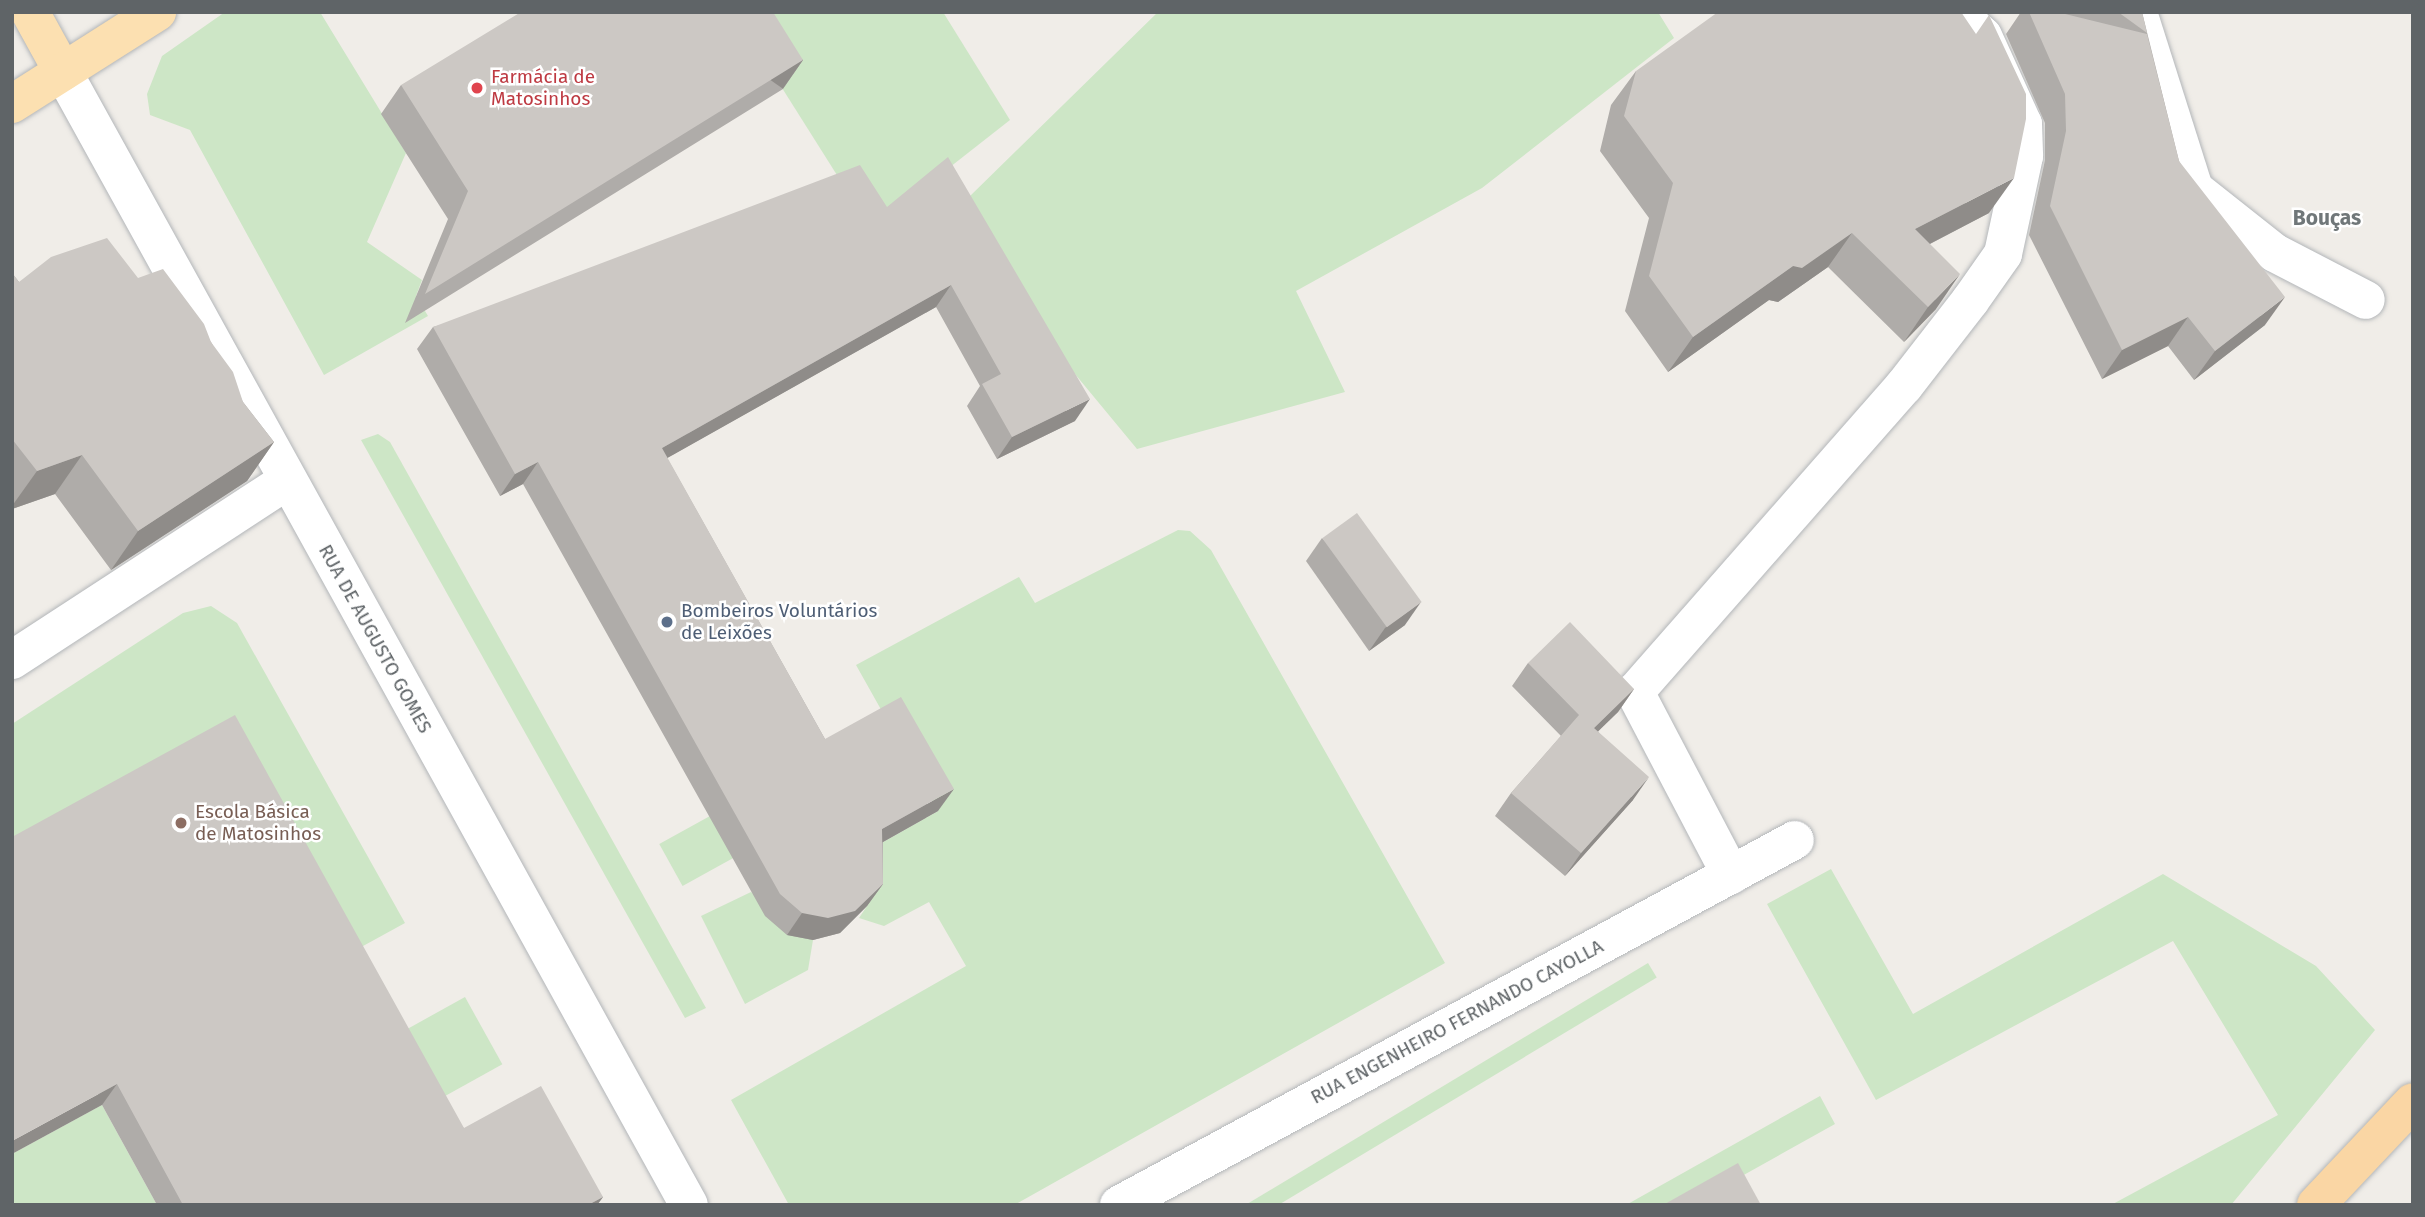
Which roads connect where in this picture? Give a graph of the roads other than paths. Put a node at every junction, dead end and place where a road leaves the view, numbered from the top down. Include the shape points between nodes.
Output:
1 (30, 12) edge
2 (157, 12) edge
3 (1957, 12) edge
4 (2138, 12) edge
5 (62, 72) junction
6 (12, 104) edge
7 (2366, 300) dead end
8 (287, 481) junction
9 (12, 660) edge
10 (1795, 840) dead end
11 (1731, 875) junction
12 (2413, 1102) edge
13 (689, 1205) edge
14 (1119, 1205) edge
15 (2316, 1205) edge

1 - 5 main road
2 - 5 main road
3 - 11 street via 1983,36 2023,124 2024,156 2003,254 1903,386 1635,692
4 - 7 street via 2194,189 2275,253
5 - 6 main road
5 - 8 street, RUA DE AUGUSTO GOMES
8 - 9 street
8 - 13 street, RUA DE AUGUSTO GOMES
10 - 11 street, RUA ENGENHEIRO FERNANDO CAYOLLA
11 - 14 street, RUA ENGENHEIRO FERNANDO CAYOLLA
12 - 15 highway

